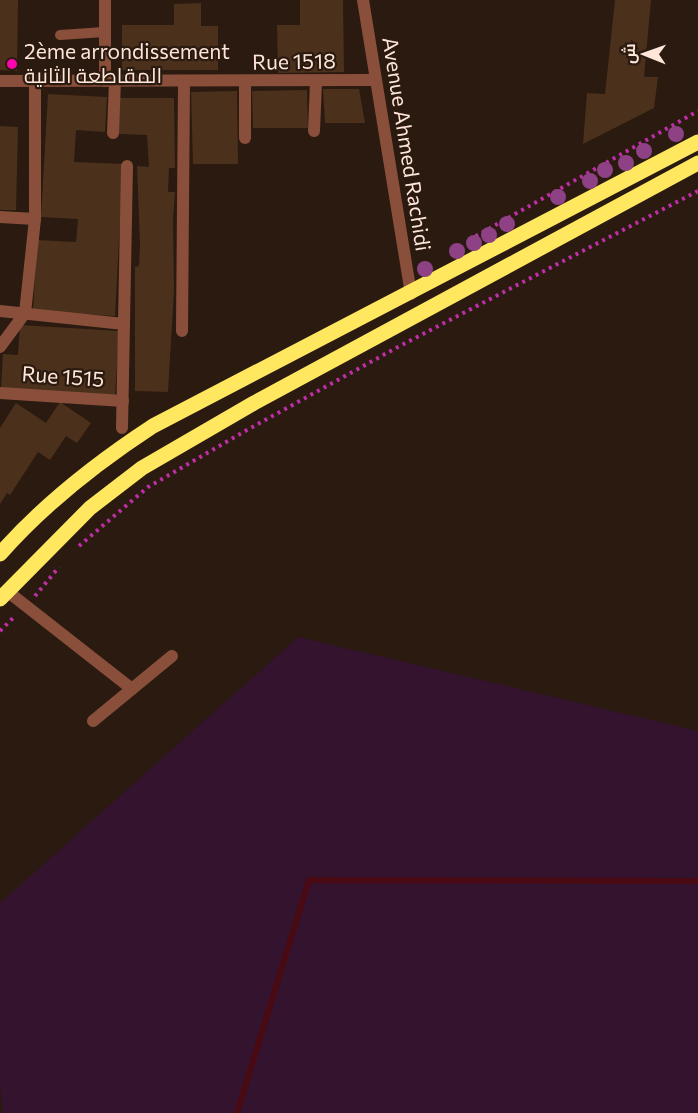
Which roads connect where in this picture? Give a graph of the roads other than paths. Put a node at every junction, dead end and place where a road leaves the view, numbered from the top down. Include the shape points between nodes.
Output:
1 (105, 0) edge
2 (363, 0) edge
3 (104, 32) junction
4 (60, 35) dead end
5 (375, 80) junction
6 (0, 81) edge
7 (110, 81) junction
8 (245, 82) junction
9 (316, 82) junction
10 (35, 83) junction
11 (184, 83) junction
12 (314, 131) dead end
13 (113, 133) dead end
14 (245, 138) dead end
15 (698, 142) edge
16 (698, 163) edge
17 (127, 166) dead end
18 (0, 217) edge
19 (35, 219) junction
20 (411, 294) junction
21 (0, 311) edge
22 (25, 313) junction
23 (124, 324) junction
24 (182, 331) dead end
25 (0, 347) edge
26 (0, 393) edge
27 (123, 401) junction
28 (122, 428) dead end
29 (0, 554) edge
30 (3, 595) edge
31 (172, 656) dead end
32 (132, 689) junction
33 (93, 721) dead end

1 - 3 street
2 - 5 street, Avenue Ahmed Rachidi
3 - 4 lane
3 - 7 street
5 - 9 street, Rue 1518
5 - 20 street, Avenue Ahmed Rachidi
6 - 10 street, Rue 1518
7 - 10 street, Rue 1518
7 - 11 street, Rue 1518
7 - 13 street
8 - 9 street, Rue 1518
8 - 11 street, Rue 1518
8 - 14 street
9 - 12 street
10 - 19 street
11 - 24 street
15 - 20 main road
16 - 30 main road via 254,403 142,468 90,508
17 - 23 street
18 - 19 street
19 - 22 street
20 - 29 main road via 153,426 45,508
21 - 22 street
22 - 23 street
22 - 25 street
23 - 27 street
26 - 27 street, Rue 1515
27 - 28 street
30 - 32 street via 25,607
31 - 32 street
32 - 33 street

